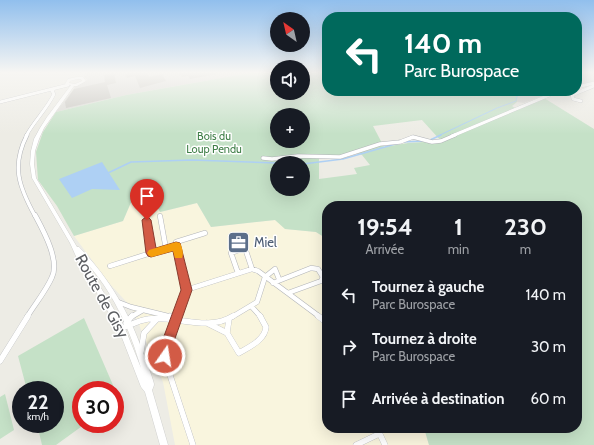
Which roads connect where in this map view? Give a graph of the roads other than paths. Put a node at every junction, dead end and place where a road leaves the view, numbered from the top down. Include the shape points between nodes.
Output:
1 (31, 93) edge
2 (35, 93) edge
3 (53, 93) edge
4 (67, 93) edge
5 (546, 96) edge
6 (572, 96) edge
7 (0, 101) edge
8 (581, 101) dead end
9 (263, 158) dead end
10 (160, 216) dead end
11 (147, 220) dead end
12 (205, 233) dead end
13 (75, 246) junction
14 (176, 246) junction
15 (166, 249) junction
16 (151, 253) junction
17 (110, 266) dead end
18 (252, 268) junction
19 (238, 273) junction
20 (322, 273) edge
21 (265, 277) junction
22 (280, 279) junction
23 (322, 280) edge
24 (273, 282) junction
25 (186, 290) junction
26 (288, 293) junction
27 (115, 300) junction
28 (252, 306) junction
29 (143, 310) junction
30 (158, 319) junction
31 (176, 319) junction
32 (230, 319) junction
33 (322, 319) edge
34 (207, 323) junction
35 (126, 325) junction
36 (227, 333) junction
37 (140, 352) junction
38 (0, 361) edge
39 (148, 390) junction
40 (375, 433) edge
41 (379, 433) edge
42 (164, 445) edge
43 (193, 445) edge
44 (356, 445) edge
45 (384, 445) edge

1 - 7 street
2 - 7 street
3 - 38 street via 52,99 36,119 22,144 17,165 22,189 50,244 53,276
4 - 13 street, Route de Gisy via 37,135 31,159 37,184
5 - 9 street via 441,141 413,137 340,157
6 - 8 street
10 - 15 street
11 - 16 street
12 - 14 street via 176,242
13 - 27 street, Route de Gisy via 94,267
13 - 35 street, Route de Gisy via 81,261
14 - 15 street
14 - 25 street
15 - 16 street
16 - 17 street
18 - 19 street
18 - 19 street via 245,248 231,253
18 - 21 street
19 - 25 street
20 - 22 street via 314,268
21 - 22 street via 275,269
21 - 24 street
21 - 28 street via 258,300
22 - 24 street
23 - 26 street
24 - 26 street
25 - 31 street
26 - 33 street
27 - 29 street
27 - 35 street, Route de Gisy
28 - 32 street
28 - 36 street via 266,326 263,336 239,353
29 - 31 street via 162,313
29 - 35 street
30 - 31 street
30 - 35 street via 144,319
30 - 37 street via 144,333
31 - 34 street
31 - 43 street via 165,356
32 - 34 street
32 - 36 street
34 - 36 street
35 - 37 street, Route de Gisy
35 - 39 street, Route de Gisy via 130,345
37 - 39 street, Route de Gisy via 150,385
39 - 42 street, Route de Gisy
40 - 44 street
41 - 45 street

